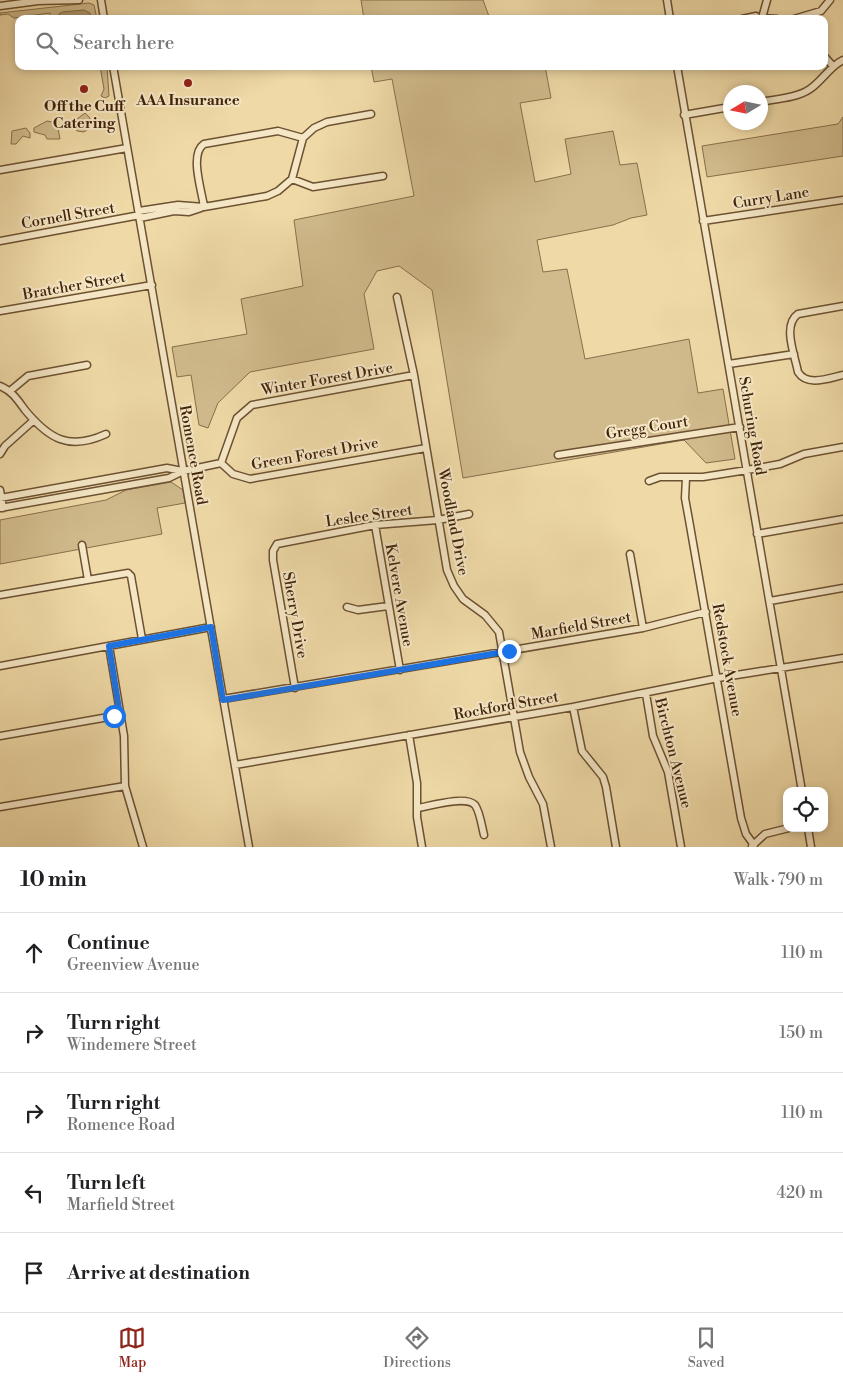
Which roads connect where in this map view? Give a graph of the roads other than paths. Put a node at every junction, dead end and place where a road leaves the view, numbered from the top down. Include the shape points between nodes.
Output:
1 (79, 0) edge
2 (100, 0) edge
3 (668, 0) edge
4 (767, 0) edge
5 (830, 0) edge
6 (38, 1) edge
7 (0, 6) edge
8 (103, 15) edge
9 (670, 15) edge
10 (761, 15) edge
11 (806, 15) edge
12 (828, 60) edge
13 (843, 60) edge
14 (833, 66) junction
15 (114, 70) edge
16 (678, 70) edge
17 (768, 101) edge
18 (723, 108) edge
19 (371, 114) dead end
20 (684, 115) junction
21 (303, 138) junction
22 (127, 148) junction
23 (0, 170) edge
24 (383, 176) dead end
25 (292, 179) junction
26 (843, 200) edge
27 (204, 207) junction
28 (140, 215) junction
29 (703, 221) junction
30 (0, 241) edge
31 (152, 285) junction
32 (396, 298) dead end
33 (843, 306) edge
34 (0, 311) edge
35 (794, 354) junction
36 (729, 364) junction
37 (87, 365) dead end
38 (843, 375) edge
39 (414, 376) junction
40 (0, 386) edge
41 (10, 391) junction
42 (34, 420) junction
43 (740, 426) junction
44 (106, 434) dead end
45 (843, 447) edge
46 (426, 448) junction
47 (0, 454) edge
48 (558, 455) dead end
49 (220, 463) junction
50 (747, 470) junction
51 (183, 471) junction
52 (686, 478) junction
53 (648, 481) dead end
54 (0, 490) edge
55 (1, 498) edge
56 (1, 508) edge
57 (469, 514) dead end
58 (843, 519) edge
59 (438, 520) junction
60 (375, 525) junction
61 (757, 534) junction
62 (82, 545) dead end
63 (275, 547) joint
64 (630, 554) dead end
65 (88, 580) junction
66 (843, 588) edge
67 (0, 595) edge
68 (770, 600) junction
69 (388, 606) junction
70 (348, 607) dead end
71 (706, 612) junction
72 (211, 627) junction
73 (643, 628) junction
74 (142, 639) junction
75 (109, 646) junction
76 (504, 652) junction
77 (843, 658) edge
78 (0, 666) edge
79 (781, 668) junction
80 (400, 670) junction
81 (718, 678) junction
82 (295, 688) junction
83 (646, 694) junction
84 (223, 700) junction
85 (574, 707) junction
86 (120, 715) junction
87 (515, 717) junction
88 (0, 736) edge
89 (409, 736) junction
90 (235, 765) junction
91 (125, 786) junction
92 (801, 787) edge
93 (0, 807) edge
94 (418, 808) junction
95 (783, 830) edge
96 (809, 832) edge
97 (484, 835) dead end
98 (752, 846) edge
99 (143, 847) edge
100 (250, 847) edge
101 (422, 847) edge
102 (551, 847) edge
103 (616, 847) edge
104 (681, 847) edge
105 (811, 847) edge

1 - 6 street
2 - 8 street
3 - 9 street
4 - 10 street
5 - 11 street via 821,10
6 - 7 street
12 - 14 street
13 - 14 street
14 - 17 street via 809,90
15 - 22 street, Romence Road
16 - 20 street, Schuring Road
18 - 20 street
19 - 21 street via 327,122
20 - 29 street, Schuring Road
21 - 25 street
21 - 27 street via 278,131 199,147 196,156
22 - 23 street
22 - 28 street, Romence Road
24 - 25 street via 313,187
25 - 27 street, Cornell Street via 267,196
26 - 29 street, Curry Lane
27 - 28 street, Cornell Street via 178,204
28 - 30 street, Cornell Street
28 - 31 street, Romence Road
29 - 36 street, Schuring Road
31 - 34 street, Bratcher Street
31 - 51 street, Romence Road
32 - 39 street, Woodland Drive
33 - 35 street via 798,314 793,318 790,328
35 - 36 street
35 - 38 street via 798,372 804,379 812,381
36 - 43 street, Schuring Road
37 - 41 street via 28,376
39 - 46 street, Woodland Drive
39 - 49 street, Winter Forest Drive via 252,405 237,418
40 - 41 street
41 - 42 street
42 - 44 street via 54,437 72,443
42 - 47 street
43 - 48 street, Gregg Court
43 - 50 street, Schuring Road
45 - 50 street
46 - 49 street, Green Forest Drive via 250,479 233,474
46 - 59 street, Woodland Drive
49 - 51 street
50 - 52 street
50 - 61 street, Schuring Road
51 - 55 street via 167,468
51 - 56 street via 169,478
51 - 72 street, Romence Road
52 - 53 street via 660,477
52 - 71 street, Redstock Avenue via 688,512
54 - 55 street
55 - 56 street
57 - 59 street, Leslee Street
58 - 61 street
59 - 60 street, Leslee Street
59 - 76 street, Woodland Drive via 445,560 454,586 470,605 496,626
60 - 63 street, Leslee Street via 285,541
60 - 69 street, Kelvere Avenue
61 - 68 street, Schuring Road
62 - 65 street
63 - 82 street, Sherry Drive via 273,560
64 - 73 street
65 - 67 street
65 - 74 street via 128,573 131,576
66 - 68 street
68 - 79 street, Schuring Road
69 - 70 street via 358,610
69 - 80 street, Kelvere Avenue
71 - 73 street, Marfield Street
71 - 81 street, Redstock Avenue
72 - 74 street
72 - 84 street, Romence Road
73 - 76 street, Marfield Street
74 - 75 street
75 - 78 street
75 - 86 street
76 - 80 street, Marfield Street
76 - 87 street, Woodland Drive
77 - 79 street, Rockford Street
79 - 81 street, Rockford Street
79 - 92 street, Schuring Road
80 - 82 street, Marfield Street
81 - 83 street, Rockford Street
81 - 98 street, Redstock Avenue via 741,818
82 - 84 street, Marfield Street
83 - 85 street, Rockford Street
83 - 104 street, Birchton Avenue via 653,736 668,772
84 - 90 street, Romence Road
85 - 87 street, Rockford Street
85 - 103 street via 582,751 603,778
86 - 88 street
86 - 91 street via 124,736
87 - 89 street, Rockford Street
87 - 102 street, Woodland Drive via 520,752 528,777 544,804
89 - 90 street, Rockford Street
89 - 94 street
90 - 100 street, Romence Road
91 - 93 street
91 - 99 street
94 - 97 street via 469,801 475,806
94 - 101 street
95 - 98 street via 765,834
96 - 105 street

